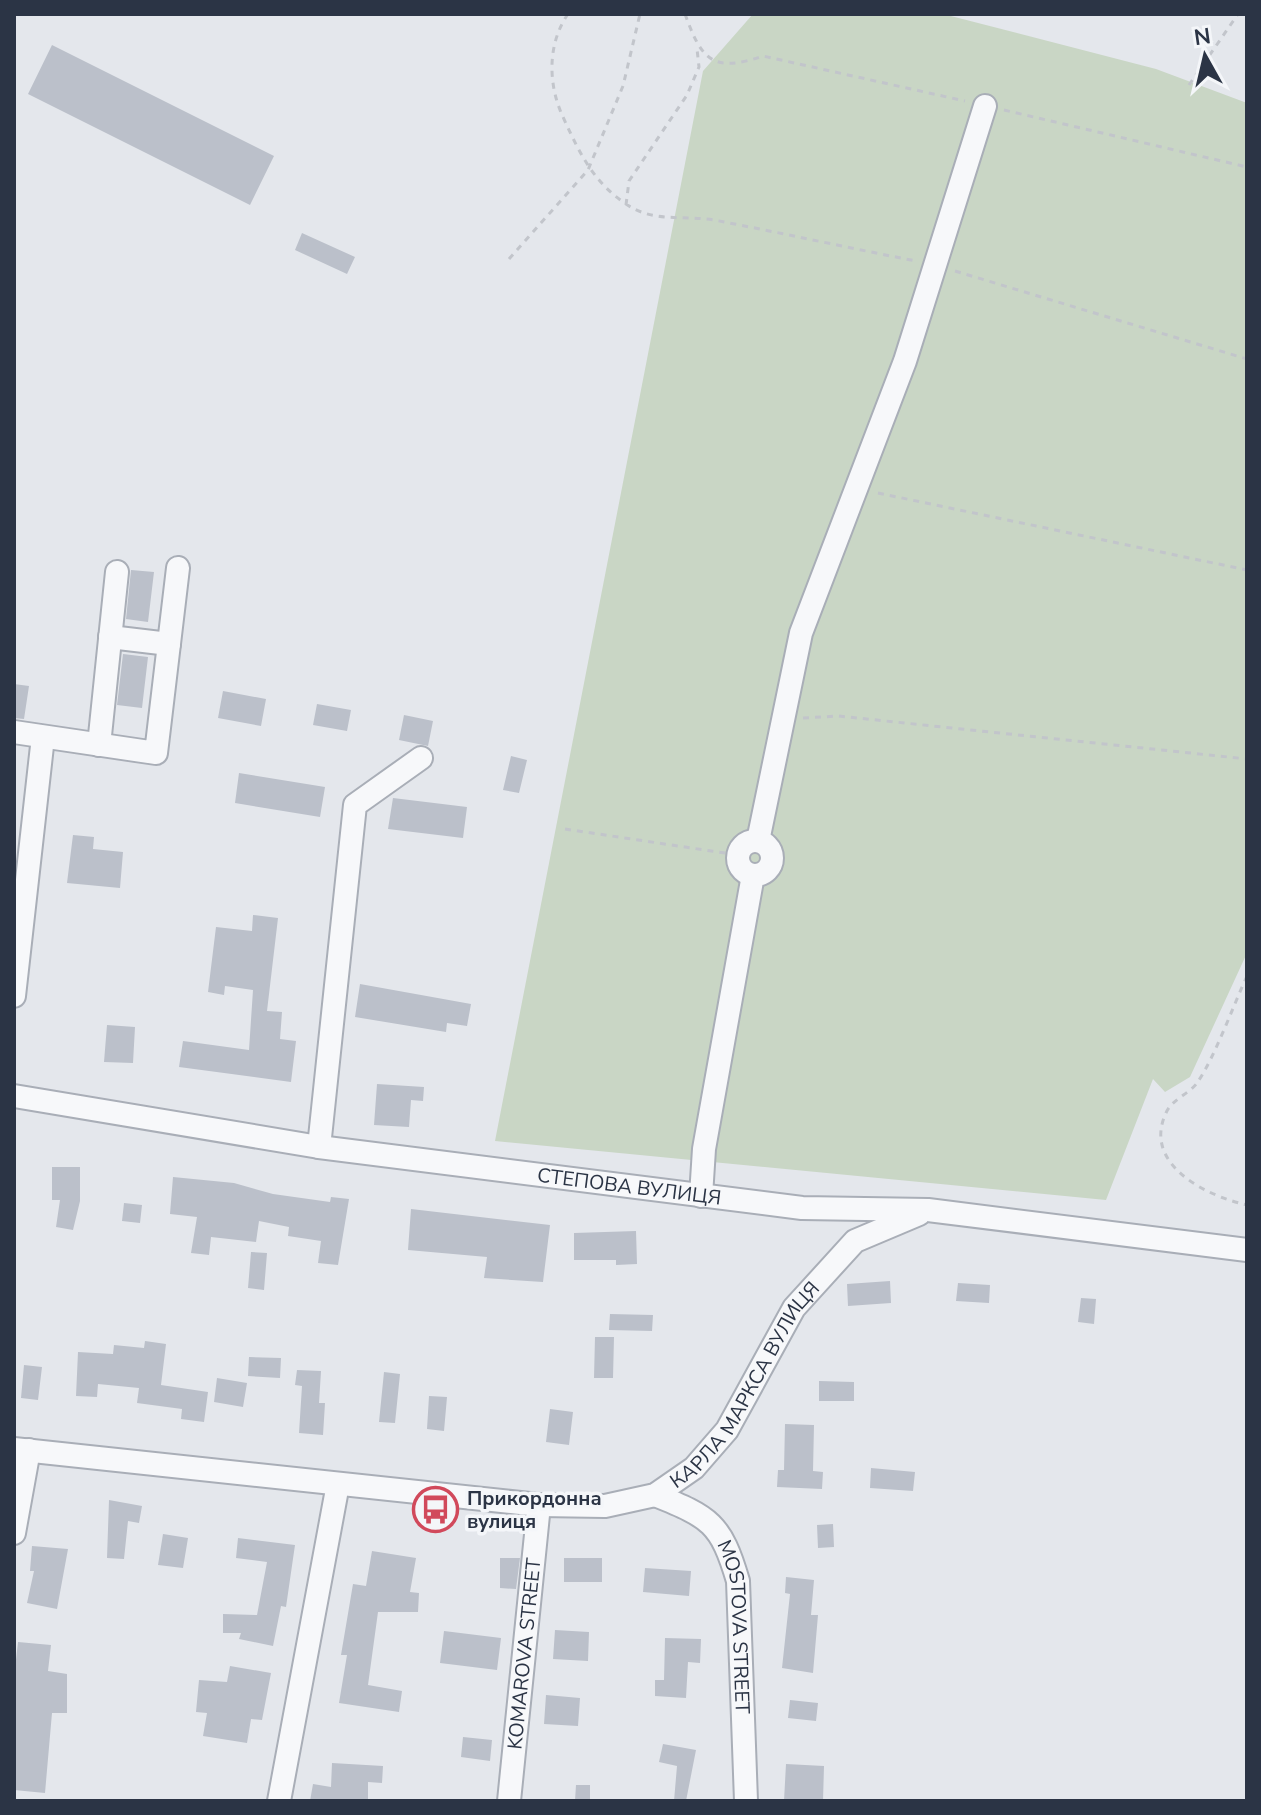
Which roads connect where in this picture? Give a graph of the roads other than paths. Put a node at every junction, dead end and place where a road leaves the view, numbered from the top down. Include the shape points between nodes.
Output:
1 (985, 106) dead end
2 (178, 568) dead end
3 (117, 572) dead end
4 (110, 637) junction
5 (169, 644) junction
6 (14, 732) edge
7 (43, 737) junction
8 (99, 745) junction
9 (421, 758) dead end
10 (758, 841) junction
11 (753, 875) junction
12 (14, 996) edge
13 (14, 1096) edge
14 (319, 1147) junction
15 (701, 1196) junction
16 (928, 1210) junction
17 (1247, 1250) edge
18 (22, 1449) edge
19 (338, 1484) junction
20 (655, 1495) junction
21 (539, 1505) junction
22 (14, 1533) edge
23 (279, 1801) edge
24 (509, 1801) edge
25 (746, 1801) edge

1 - 10 street via 905,361 801,633
2 - 5 street
3 - 4 street
4 - 5 street
4 - 8 street
5 - 8 street via 156,753
6 - 7 street
7 - 8 street
7 - 12 street
9 - 14 street via 355,805
10 - 11 street via 769,847 773,860 766,872
10 - 11 street via 745,844 738,855 741,869
11 - 15 street via 704,1149
13 - 14 street, СТЕПОВА ВУЛИЦЯ
14 - 15 street, СТЕПОВА ВУЛИЦЯ
15 - 16 street, СТЕПОВА ВУЛИЦЯ via 802,1208
16 - 17 street, СТЕПОВА ВУЛИЦЯ
16 - 20 street, КАРЛА МАРКСА ВУЛИЦЯ via 855,1241 794,1308 727,1430 694,1468
18 - 19 street, КАРЛА МАРКСА ВУЛИЦЯ
18 - 22 street
19 - 21 street, КАРЛА МАРКСА ВУЛИЦЯ
19 - 23 street
20 - 21 street, КАРЛА МАРКСА ВУЛИЦЯ via 605,1506
20 - 25 street, MOSTOVA STREET via 713,1524 738,1581
21 - 24 street, KOMAROVA STREET

